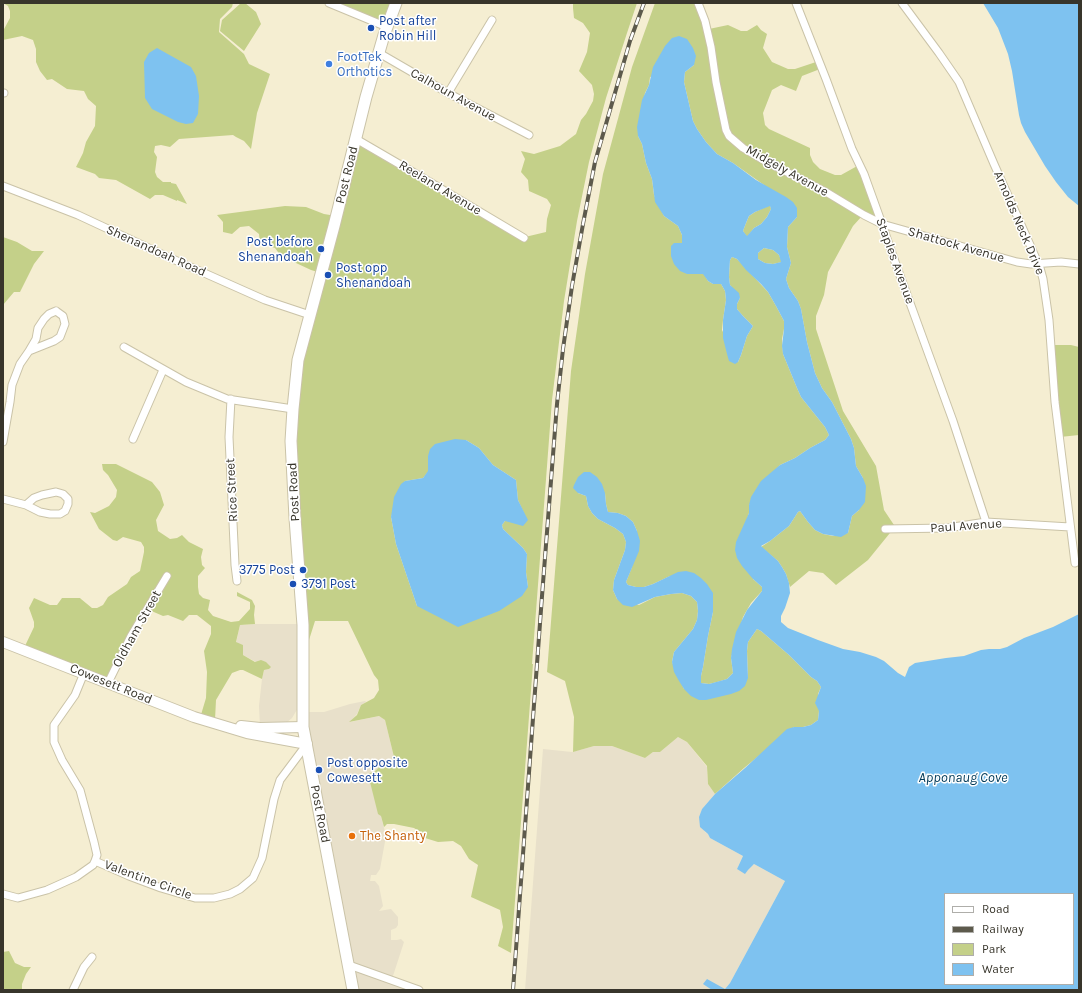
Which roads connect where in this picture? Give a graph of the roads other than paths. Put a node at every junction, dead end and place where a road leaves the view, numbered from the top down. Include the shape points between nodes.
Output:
1 (329, 3) edge
2 (396, 3) edge
3 (698, 3) edge
4 (796, 3) edge
5 (902, 3) edge
6 (492, 20) dead end
7 (387, 27) junction
8 (379, 53) junction
9 (448, 93) junction
10 (529, 135) dead end
11 (356, 139) junction
12 (3, 186) edge
13 (882, 224) junction
14 (524, 238) dead end
15 (1038, 263) junction
16 (1079, 264) edge
17 (310, 315) junction
18 (124, 347) dead end
19 (29, 350) junction
20 (163, 370) junction
21 (231, 400) junction
22 (293, 409) junction
23 (134, 439) dead end
24 (3, 442) edge
25 (3, 499) edge
26 (26, 505) junction
27 (986, 522) junction
28 (1070, 527) junction
29 (885, 529) dead end
30 (1075, 563) dead end
31 (167, 576) dead end
32 (237, 581) dead end
33 (3, 642) edge
34 (84, 673) junction
35 (108, 683) junction
36 (219, 725) junction
37 (303, 727) junction
38 (307, 744) junction
39 (95, 861) junction
40 (3, 894) edge
41 (92, 957) dead end
42 (349, 965) junction
43 (73, 990) edge
44 (353, 990) edge
45 (418, 990) edge

1 - 7 street
2 - 7 main road, Post Road
3 - 13 street, Midgely Avenue via 705,21 724,125 729,136 765,161
4 - 13 street, Staples Avenue
5 - 15 street, Arnolds Neck Drive via 959,82
6 - 9 street
7 - 8 main road, Post Road
8 - 9 street, Calhoun Avenue
8 - 11 main road, Post Road
9 - 10 street, Calhoun Avenue
11 - 14 street, Reeland Avenue
11 - 17 main road, Post Road
12 - 17 street, Shenandoah Road via 78,215 265,300
13 - 15 street, Shattock Avenue via 1012,261
13 - 27 street, Staples Avenue via 953,421
15 - 16 street, Shattock Avenue
15 - 28 street, Arnolds Neck Drive via 1043,279 1048,320
17 - 22 main road, Post Road via 298,360
18 - 20 street
19 - 19 street via 44,319 56,311 63,316 66,324 60,337
19 - 24 street via 12,385
20 - 21 street
20 - 23 street
21 - 22 street
21 - 32 street, Rice Street via 230,437
22 - 37 main road, Post Road via 295,518 303,625
25 - 26 street
26 - 26 street via 40,512 60,514 65,511 68,499 56,492 34,498
27 - 28 street, Paul Avenue
27 - 29 street, Paul Avenue via 947,528
28 - 30 street, Arnolds Neck Drive
31 - 35 street, Oldham Street via 131,636
33 - 34 main road, Cowesett Road
34 - 35 main road, Cowesett Road
34 - 39 street, Valentine Circle via 74,695 54,726 54,742 80,790 95,848
35 - 36 main road, Cowesett Road
36 - 37 main road, Cowesett Road via 260,728
36 - 38 main road, Cowesett Road via 246,733
37 - 38 main road, Post Road
38 - 39 street, Valentine Circle via 280,780 262,858 253,878 240,889 214,898 195,898
38 - 42 main road, Post Road
39 - 40 street via 76,877 47,890 18,898
41 - 43 street via 84,966
42 - 44 main road, Post Road
42 - 45 street

